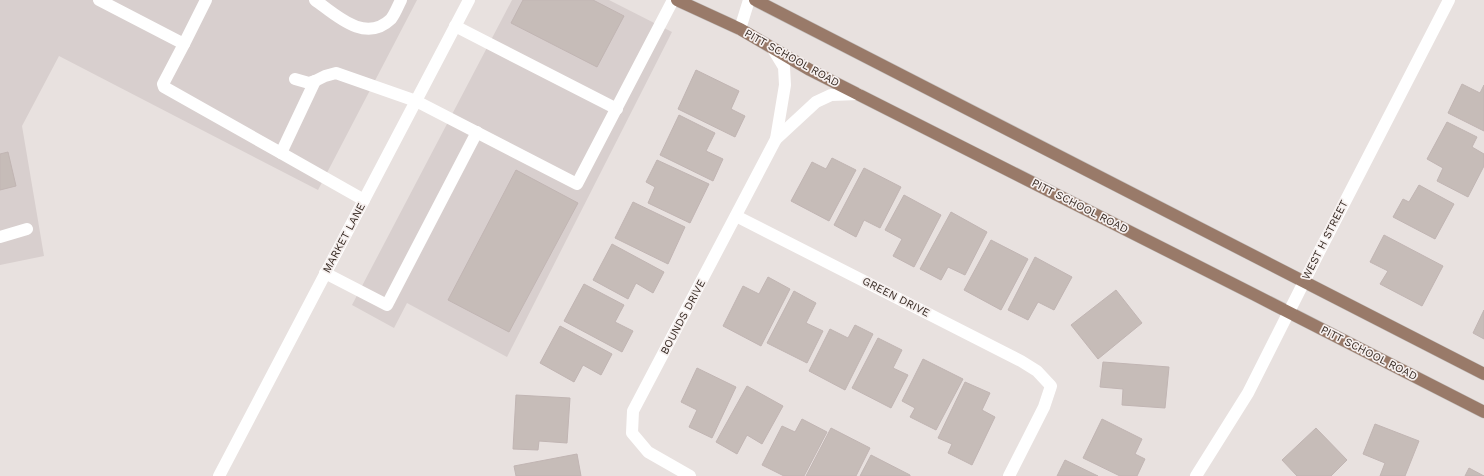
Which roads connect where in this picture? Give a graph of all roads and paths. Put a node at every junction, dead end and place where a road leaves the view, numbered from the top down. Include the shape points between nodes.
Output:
1 (99, 0) edge
2 (206, 0) edge
3 (315, 0) edge
4 (401, 0) edge
5 (469, 0) edge
6 (673, 0) edge
7 (677, 0) edge
8 (750, 0) edge
9 (755, 0) edge
10 (1449, 0) edge
11 (455, 26) junction
12 (740, 29) junction
13 (184, 44) junction
14 (773, 49) junction
15 (294, 79) dead end
16 (315, 82) junction
17 (858, 94) junction
18 (416, 101) junction
19 (617, 109) junction
20 (476, 132) junction
21 (776, 139) junction
22 (281, 153) junction
23 (364, 200) junction
24 (736, 216) junction
25 (28, 229) dead end
26 (0, 237) edge
27 (325, 273) junction
28 (1304, 281) junction
29 (1289, 313) junction
30 (1484, 374) edge
31 (1484, 412) edge
32 (219, 476) edge
33 (690, 476) edge
34 (1009, 476) edge
35 (1196, 476) edge

1 - 13 street
2 - 13 street
3 - 4 street via 347,23 364,30 381,26 392,18
5 - 11 street, MARKET LANE
6 - 19 street
7 - 12 main road, PITT SCHOOL ROAD
8 - 12 street
9 - 28 main road
10 - 28 street, WEST H STREET
11 - 18 street, MARKET LANE
11 - 19 street
12 - 14 main road, PITT SCHOOL ROAD
13 - 22 street via 163,84 164,87
14 - 17 main road, PITT SCHOOL ROAD
14 - 21 street, BOUNDS DRIVE via 784,67
15 - 16 street
16 - 18 street via 336,73
16 - 22 street
17 - 21 street, BOUNDS DRIVE via 831,95 816,102
17 - 29 main road, PITT SCHOOL ROAD
18 - 20 street
18 - 23 street, MARKET LANE
19 - 20 street via 577,184
20 - 27 street via 387,305
21 - 24 street, BOUNDS DRIVE
22 - 23 street
23 - 27 street, MARKET LANE
24 - 33 street, BOUNDS DRIVE via 633,411 632,433 648,452
24 - 34 street, GREEN DRIVE via 1037,371 1051,386 1044,407
25 - 26 street
27 - 32 street, MARKET LANE
28 - 29 street, WEST H STREET
28 - 30 main road
29 - 31 main road, PITT SCHOOL ROAD
29 - 35 street, WEST H STREET via 1248,393

